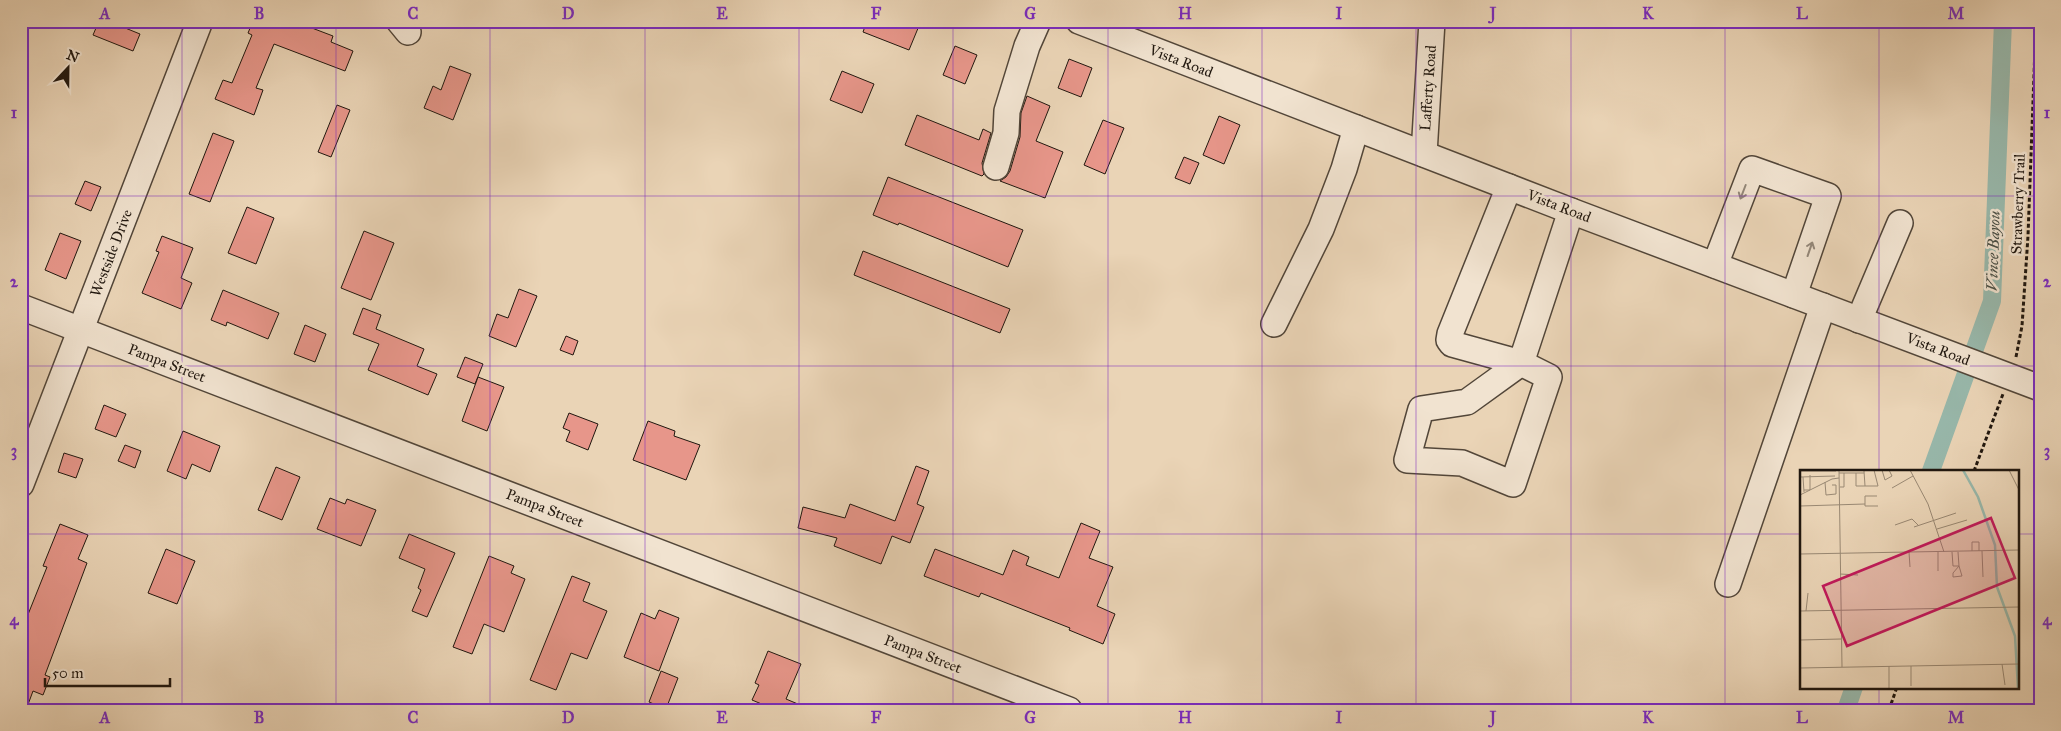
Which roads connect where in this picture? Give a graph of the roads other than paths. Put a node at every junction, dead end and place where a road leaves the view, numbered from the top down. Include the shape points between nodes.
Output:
1 (200, 21) edge
2 (1038, 21) edge
3 (1079, 21) edge
4 (1432, 21) edge
5 (1356, 128) junction
6 (1424, 154) junction
7 (996, 167) dead end
8 (1508, 187) junction
9 (1571, 211) junction
10 (1900, 222) dead end
11 (1715, 266) junction
12 (1794, 296) junction
13 (1823, 306) junction
14 (21, 307) edge
15 (1859, 320) junction
16 (1274, 324) dead end
17 (81, 330) junction
18 (1521, 363) junction
19 (2040, 388) edge
20 (21, 484) edge
21 (1728, 584) dead end
22 (1068, 710) edge

1 - 17 street, Westside Drive
2 - 7 street via 1007,111 1006,133
3 - 5 street, Vista Road
4 - 6 street, Lafferty Road
5 - 6 street, Vista Road
5 - 16 street via 1322,229
6 - 8 street, Vista Road
8 - 9 street, Vista Road
8 - 18 street via 1449,340 1452,344
9 - 11 street, Vista Road
9 - 18 street
10 - 15 street
11 - 12 street, Vista Road
12 -> 11 street via 1828,196 1752,168
12 - 13 street, Vista Road
13 - 15 street, Vista Road
13 - 21 street
14 - 17 street, Pampa Street
15 - 19 street, Vista Road
17 - 20 street, Westside Drive
17 - 22 street, Pampa Street
18 - 18 street via 1548,377 1513,484 1462,463 1408,460 1421,409 1467,402

